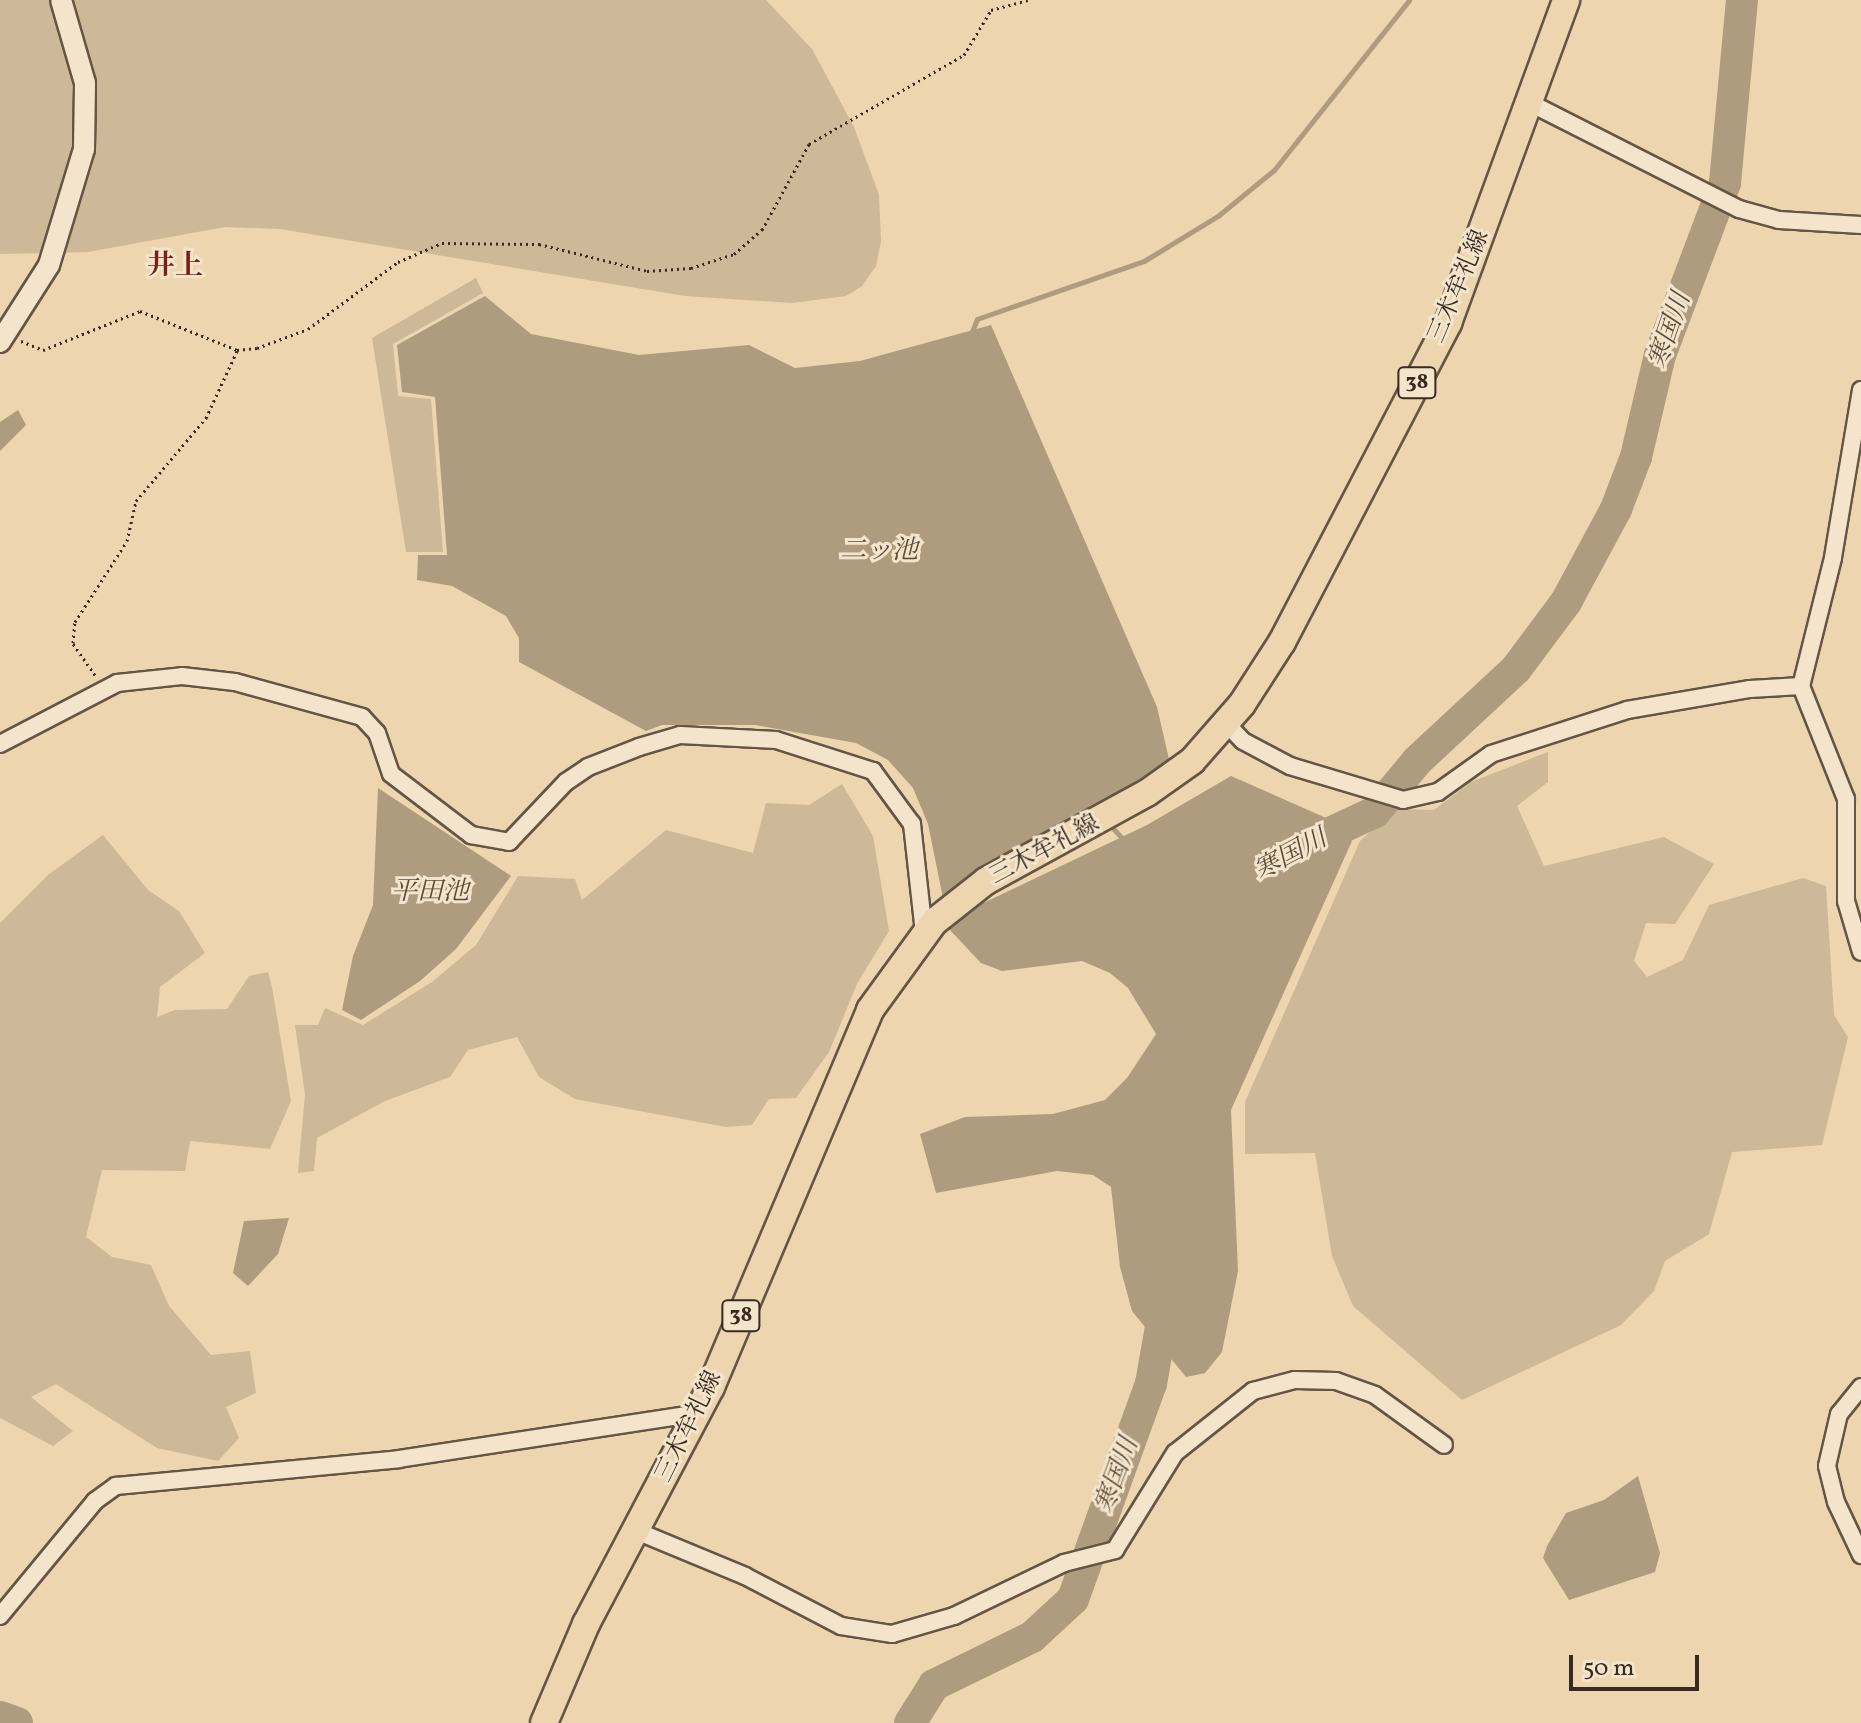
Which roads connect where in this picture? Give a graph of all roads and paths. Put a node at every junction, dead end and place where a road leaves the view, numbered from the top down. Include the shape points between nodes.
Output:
1 (61, 0) edge
2 (1028, 0) edge
3 (1566, 0) edge
4 (1530, 103) junction
5 (1861, 225) edge
6 (2, 338) edge
7 (237, 350) junction
8 (1861, 390) edge
9 (1801, 686) junction
10 (104, 688) junction
11 (1220, 732) junction
12 (0, 744) edge
13 (1854, 798) edge
14 (929, 927) junction
15 (1861, 952) edge
16 (1861, 1387) edge
17 (698, 1413) junction
18 (1444, 1445) dead end
19 (639, 1532) junction
20 (1861, 1555) edge
21 (0, 1616) edge
22 (546, 1717) edge

1 - 6 street via 85,83 84,149 49,265
2 - 7 path via 991,10 964,55 809,144 762,230 734,254 691,268 647,271 539,244 442,243 398,262 308,329
3 - 4 main road, 三木牟礼線 / 38
4 - 5 street via 1739,209 1779,220
4 - 11 main road, 三木牟礼線 / 38 via 1448,323 1282,642
6 - 7 path via 43,350 140,311
7 - 10 path via 206,418 136,501 127,541 75,622 73,643
8 - 9 street via 1833,558
9 - 11 street via 1750,689 1614,714 1491,754 1438,792 1403,800 1290,766
9 - 13 street
10 - 12 street
10 - 14 street via 182,676 235,682 333,705 362,717 377,733 391,774 471,835 509,842 566,782 588,767 639,747 680,735 734,735 811,747 873,771 912,824
11 - 14 main road, 三木牟礼線 / 38 via 1147,793 986,881
13 - 15 street via 1846,901
14 - 17 main road, 三木牟礼線 / 38 via 870,1010
16 - 20 street via 1839,1414 1827,1466 1836,1502
17 - 19 main road, 三木牟礼線 / 38
17 - 21 street via 399,1459 116,1486 95,1501
18 - 19 street via 1375,1395 1336,1381 1295,1380 1253,1391 1175,1453 1115,1550 1064,1563 954,1616 892,1634 841,1626 745,1576
19 - 22 main road, 三木牟礼線 / 38 via 586,1624

